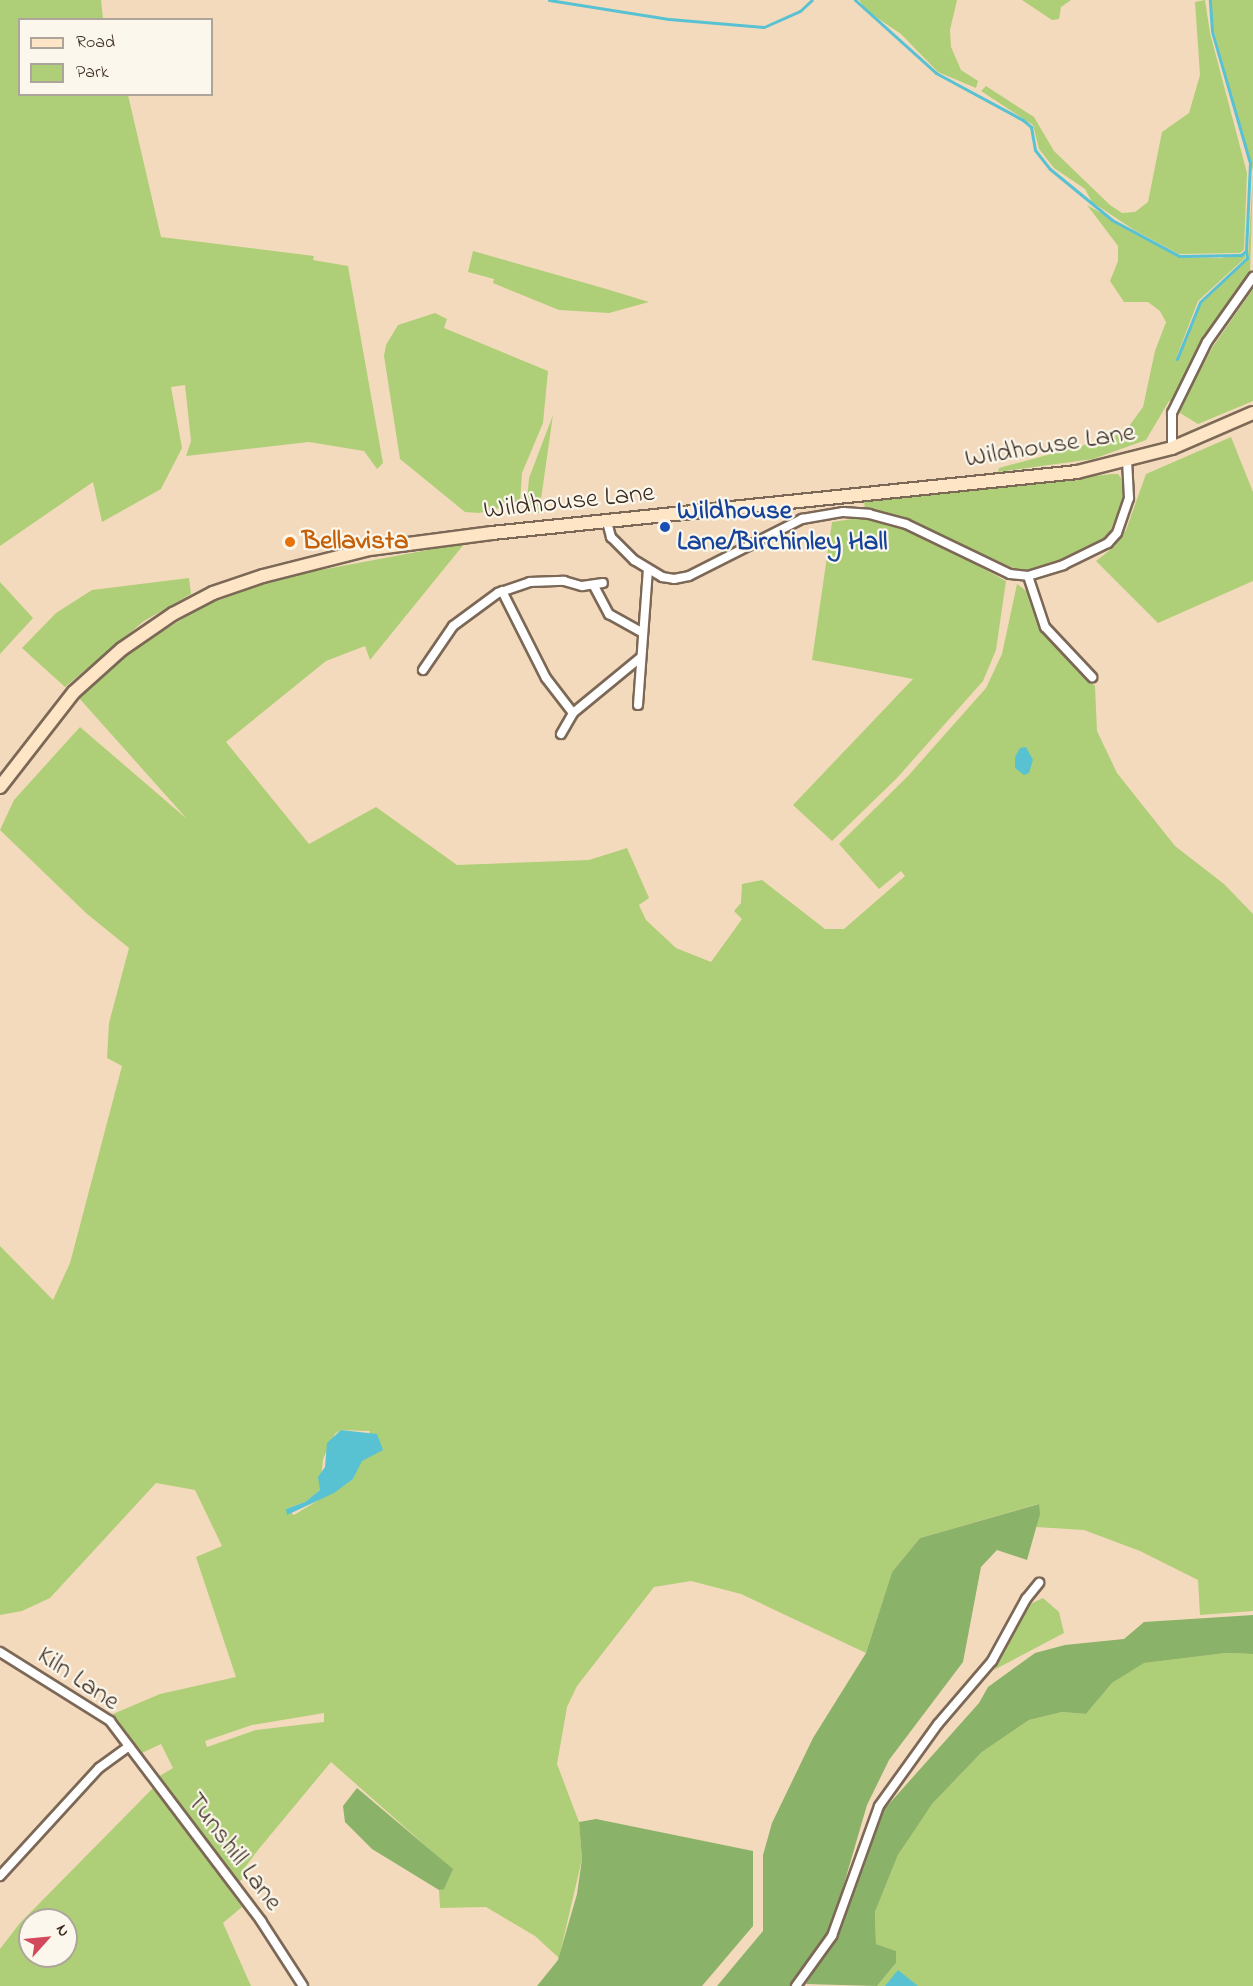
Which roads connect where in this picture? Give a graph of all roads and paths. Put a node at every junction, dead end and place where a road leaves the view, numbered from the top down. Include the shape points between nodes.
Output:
1 (1253, 277) edge
2 (1253, 413) edge
3 (1172, 448) junction
4 (1127, 462) junction
5 (607, 522) junction
6 (648, 569) junction
7 (1028, 576) junction
8 (603, 583) dead end
9 (594, 586) junction
10 (502, 591) junction
11 (642, 632) junction
12 (640, 658) junction
13 (423, 670) dead end
14 (1092, 678) dead end
15 (638, 705) dead end
16 (573, 713) junction
17 (561, 734) dead end
18 (0, 787) edge
19 (1040, 1583) dead end
20 (0, 1652) edge
21 (129, 1746) junction
22 (0, 1876) edge
23 (303, 1986) edge
24 (796, 1986) edge

1 - 3 street via 1208,342 1172,413
2 - 3 main road, Wildhouse Lane
3 - 4 main road, Wildhouse Lane
4 - 5 main road, Wildhouse Lane via 994,482
4 - 7 street via 1129,498 1117,533 1108,543 1063,565
5 - 6 street via 611,537
5 - 18 main road, Wildhouse Lane via 370,549 213,593 173,614 97,670 43,727
6 - 7 street via 674,579 689,576 802,519 857,512 906,524 1010,574
6 - 11 street
7 - 14 street via 1045,627
8 - 9 street
9 - 10 street via 547,581
9 - 11 street via 609,614
10 - 13 street via 480,603 453,626
10 - 16 street via 546,678
11 - 12 street
12 - 15 street
12 - 16 street
16 - 17 street
19 - 24 street via 1026,1599 992,1661 938,1724 879,1806 832,1936
20 - 21 street, Kiln Lane via 102,1714
21 - 22 street via 99,1768
21 - 23 street, Tunshill Lane via 261,1922

